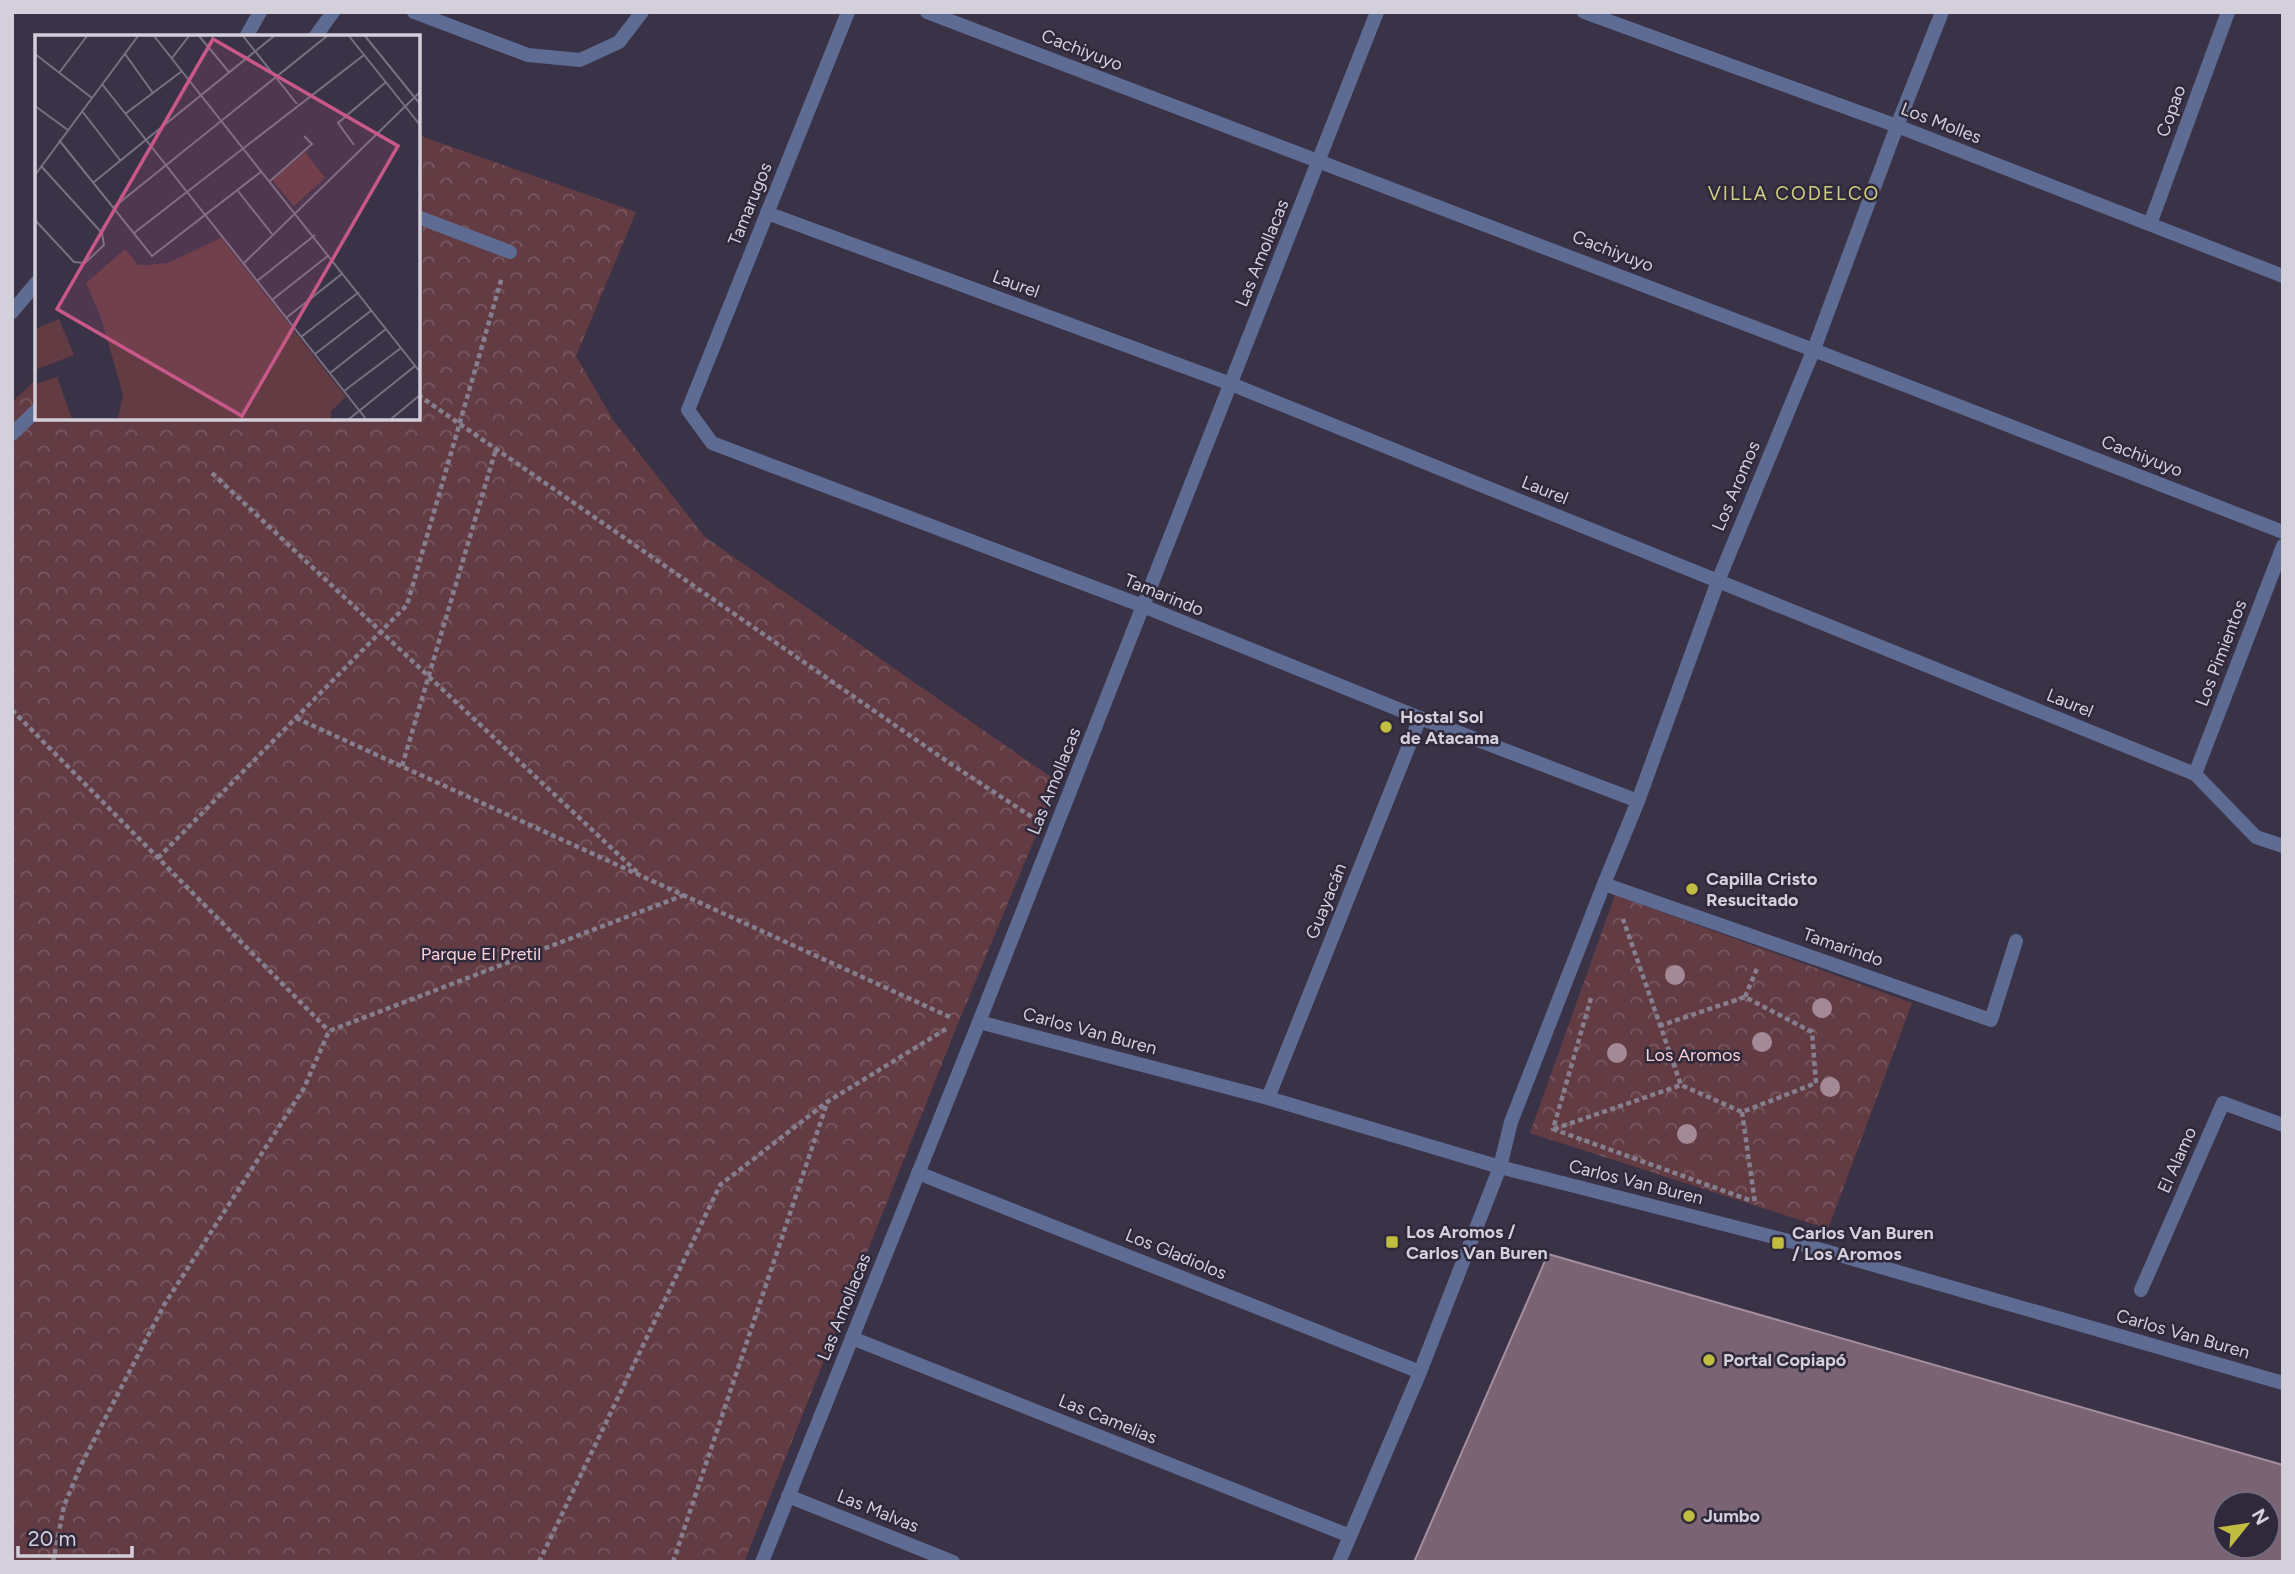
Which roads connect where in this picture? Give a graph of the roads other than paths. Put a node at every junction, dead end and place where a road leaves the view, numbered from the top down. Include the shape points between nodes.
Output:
1 (260, 12) edge
2 (333, 12) edge
3 (414, 12) edge
4 (642, 12) edge
5 (848, 12) edge
6 (927, 12) edge
7 (1377, 12) edge
8 (1584, 12) edge
9 (1942, 12) edge
10 (2228, 12) edge
11 (247, 35) edge
12 (317, 35) edge
13 (1897, 126) junction
14 (1320, 159) junction
15 (767, 213) junction
16 (420, 218) edge
17 (2150, 224) junction
18 (510, 252) road end
19 (2283, 276) edge
20 (35, 284) edge
21 (12, 312) edge
22 (1814, 349) junction
23 (1231, 384) junction
24 (688, 410) joint
25 (35, 412) edge
26 (12, 434) edge
27 (2283, 532) edge
28 (2283, 546) edge
29 (1718, 581) junction
30 (1143, 606) junction
31 (1420, 718) junction
32 (2194, 774) junction
33 (1638, 801) junction
34 (2283, 846) edge
35 (1604, 884) junction
36 (2015, 941) dead end
37 (979, 1022) junction
38 (1268, 1098) junction
39 (2283, 1125) edge
40 (1500, 1167) junction
41 (918, 1173) junction
42 (2141, 1290) dead end
43 (852, 1338) junction
44 (1420, 1372) junction
45 (2283, 1383) edge
46 (788, 1496) junction
47 (1350, 1536) junction
48 (762, 1562) edge
49 (953, 1562) edge
50 (1339, 1562) edge

1 - 11 street
2 - 12 street
3 - 4 street via 528,55 580,60 619,42
5 - 15 street, Tamarugos
6 - 14 street, Cachiyuyo
7 - 14 street, Las Amollacas
8 - 13 street, Los Molles
9 - 13 street, Los Aromos
10 - 17 street, Copao
13 - 17 street, Los Molles
13 - 22 street, Los Aromos
14 - 22 street, Cachiyuyo
14 - 23 street, Las Amollacas
15 - 23 street, Laurel
15 - 24 street, Tamarugos
16 - 18 street
17 - 19 street, Los Molles
20 - 21 street
22 - 27 street, Cachiyuyo
22 - 29 street, Los Aromos
23 - 29 street, Laurel
23 - 30 street, Las Amollacas
24 - 30 street, Tamarindo via 712,443
25 - 26 street
28 - 32 street, Los Pimientos
29 - 32 street, Laurel
29 - 33 street, Los Aromos
30 - 31 street, Tamarindo
30 - 37 street, Las Amollacas
31 - 33 street, Tamarindo
31 - 38 street, Guayacán
32 - 34 street, Laurel via 2256,837
33 - 35 street, Los Aromos
35 - 36 street, Tamarindo via 1991,1020
35 - 40 street, Los Aromos via 1511,1122
37 - 38 street, Carlos Van Buren
37 - 41 street, Las Amollacas
38 - 40 street, Carlos Van Buren
39 - 42 street, El Alamo via 2223,1103
40 - 44 street, Los Aromos
40 - 45 street, Carlos Van Buren via 1801,1244
41 - 43 street, Las Amollacas
41 - 44 street, Los Gladiolos
43 - 46 street, Las Amollacas
43 - 47 street, Las Camelias
44 - 47 street, Los Aromos
46 - 48 street, Las Amollacas
46 - 49 street, Las Malvas
47 - 50 street, Los Aromos

